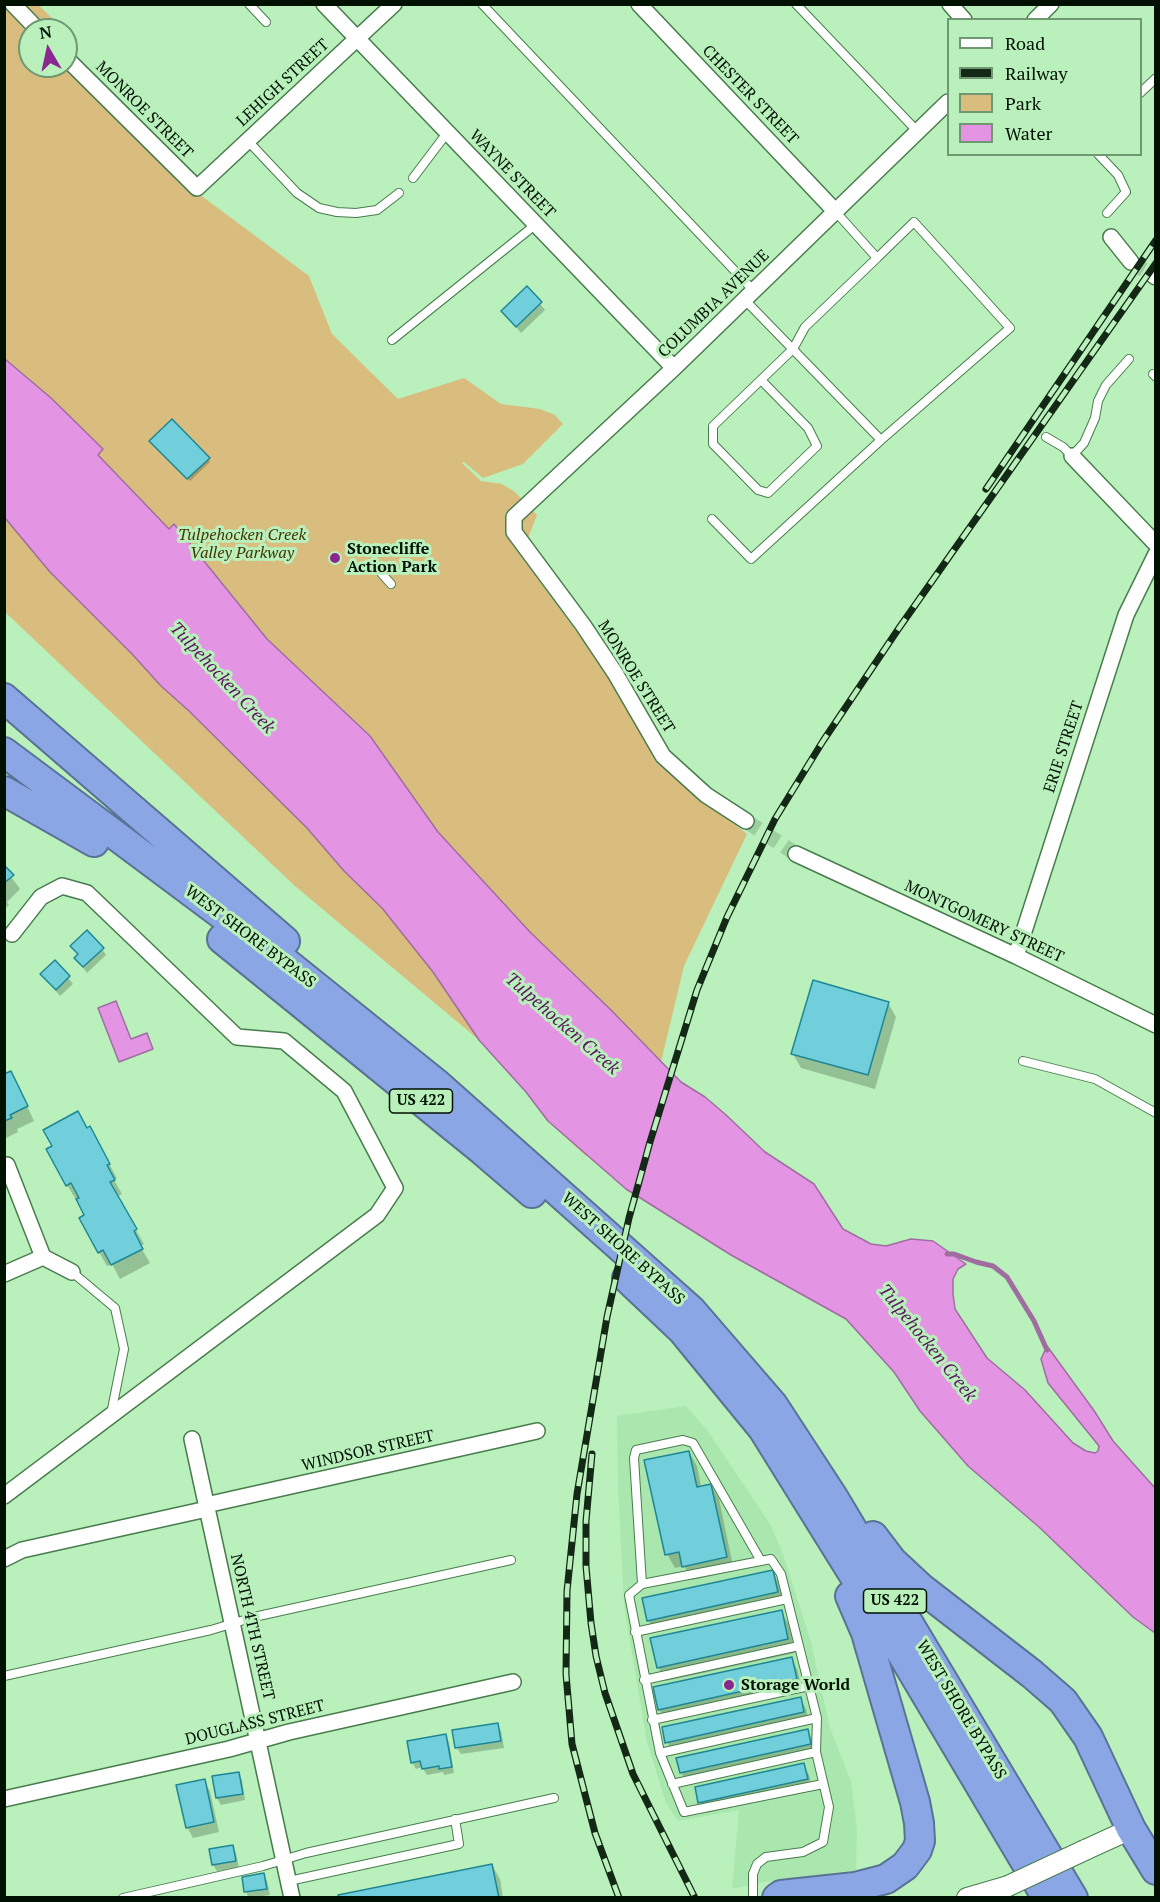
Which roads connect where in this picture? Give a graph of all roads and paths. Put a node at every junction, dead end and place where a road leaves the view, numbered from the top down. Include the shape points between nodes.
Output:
1 (13, 4) edge
2 (249, 4) edge
3 (324, 4) edge
4 (394, 4) edge
5 (482, 4) edge
6 (639, 4) edge
7 (796, 4) edge
8 (950, 4) edge
9 (1051, 4) edge
10 (26, 18) edge
11 (962, 18) edge
12 (1037, 18) edge
13 (266, 22) dead end
14 (357, 39) junction
15 (78, 70) edge
16 (1155, 78) edge
17 (1142, 91) edge
18 (947, 103) edge
19 (918, 132) junction
20 (447, 133) junction
21 (248, 141) junction
22 (1100, 156) edge
23 (413, 178) dead end
24 (197, 188) joint
25 (399, 193) dead end
26 (835, 211) junction
27 (1107, 213) dead end
28 (535, 225) junction
29 (1112, 237) dead end
30 (877, 258) junction
31 (1131, 262) tunnel mouth
32 (749, 294) junction
33 (392, 340) dead end
34 (793, 349) junction
35 (1129, 359) dead end
36 (674, 368) junction
37 (761, 380) junction
38 (1046, 437) dead end
39 (881, 440) junction
40 (1072, 456) junction
41 (712, 519) dead end
42 (514, 532) joint
43 (1155, 544) edge
44 (1155, 554) edge
45 (382, 574) dead end
46 (391, 584) dead end
47 (4, 698) edge
48 (4, 752) edge
49 (4, 776) edge
50 (4, 791) edge
51 (746, 821) tunnel mouth
52 (94, 842) junction
53 (796, 854) tunnel mouth
54 (8, 938) edge
55 (1016, 956) junction
56 (1155, 1025) edge
57 (1023, 1060) dead end
58 (1155, 1113) edge
59 (4, 1166) edge
60 (564, 1195) junction
61 (43, 1257) junction
62 (72, 1272) joint
63 (5, 1273) edge
64 (698, 1318) junction
65 (726, 1384) junction
66 (111, 1416) junction
67 (537, 1431) dead end
68 (192, 1439) dead end
69 (4, 1496) edge
70 (206, 1507) junction
71 (4, 1559) edge
72 (512, 1560) dead end
73 (761, 1561) junction
74 (642, 1584) junction
75 (787, 1599) junction
76 (232, 1624) junction
77 (635, 1632) junction
78 (799, 1646) junction
79 (4, 1676) edge
80 (644, 1680) junction
81 (513, 1682) dead end
82 (809, 1686) junction
83 (818, 1718) junction
84 (652, 1720) junction
85 (259, 1741) junction
86 (660, 1752) junction
87 (816, 1752) junction
88 (672, 1784) junction
89 (823, 1784) junction
90 (554, 1798) dead end
91 (4, 1799) edge
92 (455, 1819) junction
93 (1131, 1829) junction
94 (285, 1859) junction
95 (1155, 1870) edge
96 (289, 1881) junction
97 (123, 1898) edge
98 (292, 1898) edge
99 (753, 1898) edge
100 (777, 1898) edge
101 (967, 1898) edge
102 (1047, 1898) edge
103 (1072, 1898) edge

1 - 10 street
2 - 13 lane
3 - 14 street, WAYNE STREET
4 - 14 street, LEHIGH STREET
5 - 32 lane
6 - 26 street, CHESTER STREET
7 - 19 lane
8 - 11 street
9 - 12 street
14 - 20 street, WAYNE STREET
14 - 21 street, LEHIGH STREET
15 - 24 street, MONROE STREET
16 - 17 lane
18 - 19 street, COLUMBIA AVENUE
19 - 26 street, COLUMBIA AVENUE
20 - 23 lane
20 - 28 street, WAYNE STREET
21 - 24 street, LEHIGH STREET
21 - 25 lane via 297,193 319,208 356,213 377,210
22 - 27 lane via 1118,175 1126,192
26 - 30 lane
26 - 32 street, COLUMBIA AVENUE
28 - 33 lane
28 - 36 street, WAYNE STREET
29 - 31 street
30 - 34 lane via 805,327
30 - 39 lane via 914,222 1010,328
32 - 34 lane
32 - 36 street, COLUMBIA AVENUE
34 - 37 lane
34 - 39 lane
35 - 40 lane via 1106,386 1084,443
36 - 42 street, COLUMBIA AVENUE via 514,517
37 - 37 lane via 713,426 713,444 758,490 768,493 817,446 808,428
38 - 40 lane
39 - 41 lane via 751,559
40 - 43 street
42 - 51 street, MONROE STREET via 609,663 663,756 706,795
44 - 55 street, ERIE STREET via 1126,615
45 - 46 lane
47 - 60 highway via 259,918
48 - 60 highway, WEST SHORE BYPASS / US 422 via 284,961 437,1084
49 - 52 highway, WEST SHORE BYPASS
50 - 52 highway, US 422
52 - 65 highway, WEST SHORE BYPASS / US 422 via 250,960 483,1151 592,1245 682,1330
53 - 55 street, MONTGOMERY STREET
54 - 66 street via 41,897 62,886 87,893 237,1037 284,1041 344,1091 395,1188 377,1215
55 - 56 street, MONTGOMERY STREET
57 - 58 lane via 1095,1079
59 - 61 street via 7,1165
60 - 64 highway, WEST SHORE BYPASS / US 422
61 - 62 street
61 - 63 street
62 - 66 lane via 115,1308 124,1349
64 - 93 highway via 786,1401 892,1561 1063,1701 1088,1737
64 - 103 highway, WEST SHORE BYPASS / US 422 via 773,1405 833,1497
65 - 100 highway via 860,1615 919,1823 917,1850 905,1866 886,1879
65 - 102 highway, WEST SHORE BYPASS / US 422 via 782,1459
66 - 69 street
67 - 70 street, WINDSOR STREET
68 - 70 street, NORTH 4TH STREET
70 - 71 street, WINDSOR STREET via 22,1550
70 - 76 street, NORTH 4TH STREET
72 - 76 lane
73 - 74 lane
73 - 74 lane via 693,1443 683,1440 636,1450
73 - 75 lane via 771,1558 781,1574
74 - 77 lane via 629,1595
75 - 77 lane
75 - 78 lane
76 - 79 lane
76 - 85 street, NORTH 4TH STREET
77 - 80 lane
78 - 80 lane
78 - 82 lane
80 - 84 lane
81 - 85 street, DOUGLASS STREET
82 - 83 lane
82 - 84 lane
83 - 86 lane
83 - 87 lane
84 - 86 lane
85 - 91 street, DOUGLASS STREET
85 - 94 street, NORTH 4TH STREET
86 - 88 lane
87 - 88 lane
87 - 89 lane
88 - 89 lane via 684,1812
89 - 99 lane via 829,1807 823,1842 803,1852 766,1857 757,1864
90 - 92 lane
92 - 94 lane
92 - 96 lane via 459,1844
93 - 95 highway
93 - 101 street, bridge via 1008,1886
94 - 96 street, NORTH 4TH STREET
94 - 97 lane
96 - 98 street, NORTH 4TH STREET

